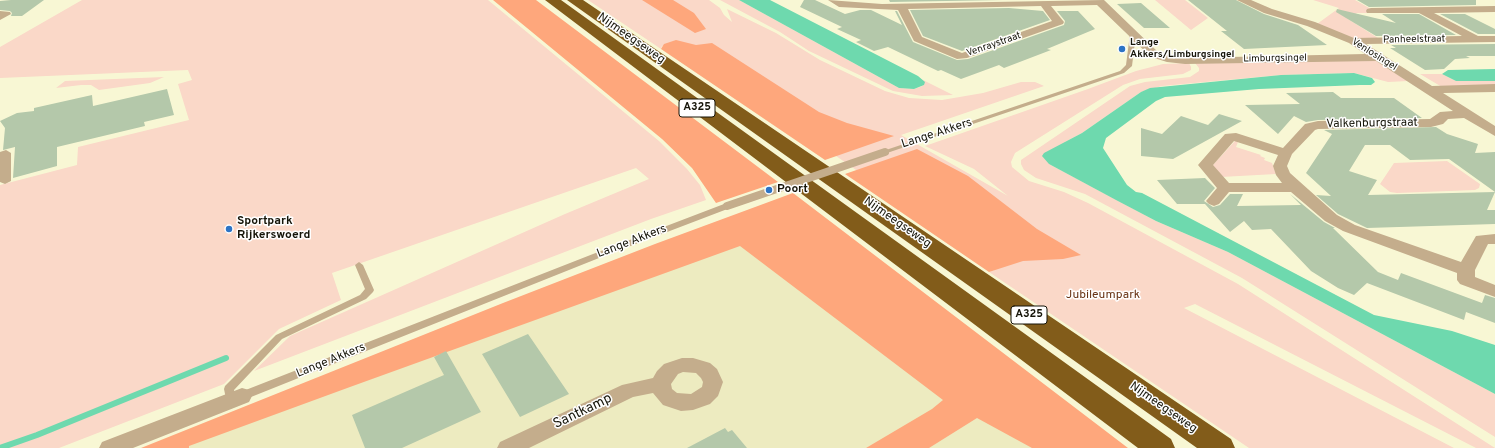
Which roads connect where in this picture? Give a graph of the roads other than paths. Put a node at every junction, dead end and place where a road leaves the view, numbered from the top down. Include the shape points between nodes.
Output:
1 (552, 0) edge
2 (574, 0) edge
3 (832, 0) edge
4 (1242, 0) edge
5 (1099, 1) edge
6 (1044, 4) junction
7 (902, 6) junction
8 (1495, 9) edge
9 (1421, 10) junction
10 (1371, 11) dead end
11 (0, 14) edge
12 (0, 17) edge
13 (1133, 34) junction
14 (1476, 39) junction
15 (1495, 39) edge
16 (1353, 41) junction
17 (1380, 57) junction
18 (1495, 88) edge
19 (1429, 90) junction
20 (1467, 114) junction
21 (1495, 132) edge
22 (1286, 153) junction
23 (0, 155) edge
24 (5, 182) dead end
25 (1295, 187) junction
26 (1225, 188) junction
27 (1214, 201) dead end
28 (1495, 238) edge
29 (359, 265) dead end
30 (1466, 270) junction
31 (1495, 291) edge
32 (661, 384) dead end
33 (237, 398) junction
34 (110, 448) edge
35 (508, 448) edge
36 (1160, 448) edge
37 (1220, 448) edge

1 - 36 highway, Nijmeegseweg / A325
2 - 37 highway, Nijmeegseweg / A325
3 - 7 street via 845,5
4 - 16 street, Venlosingel via 1268,12 1311,24
5 - 6 street
5 - 13 street, Limburgsingel
6 - 7 street
6 - 7 street, Venraystraat via 1059,22 963,56 957,56 918,39
8 - 9 street, Panheelstraat
9 - 10 street, Panheelstraat
9 - 14 street, Panheelstraat
11 - 12 street via 6,14
13 - 17 street, Limburgsingel via 1155,55 1167,59 1190,61
13 - 33 lane, Lange Akkers, bridge via 1129,66 1122,72 727,206
14 - 15 street, Panheelstraat
14 - 16 street, Panheelstraat
16 - 17 street, Venlosingel
17 - 19 street, Venlosingel
18 - 19 street
19 - 20 street, Venlosingel
20 - 21 street, Venlosingel
20 - 22 street, Valkenburgstraat via 1445,115 1431,123 1318,125 1306,130
22 - 25 street, Valkenburgstraat via 1280,166 1283,175
22 - 26 street via 1230,137 1205,165
23 - 24 street via 6,153
25 - 26 street
25 - 30 street, Valkenburgstraat via 1331,218 1349,228
26 - 27 street
28 - 30 street via 1482,239
29 - 33 lane via 370,290 363,297 279,337 229,389
30 - 31 street via 1466,280
32 - 35 street, Santkamp via 629,390
33 - 34 street, Lange Akkers

